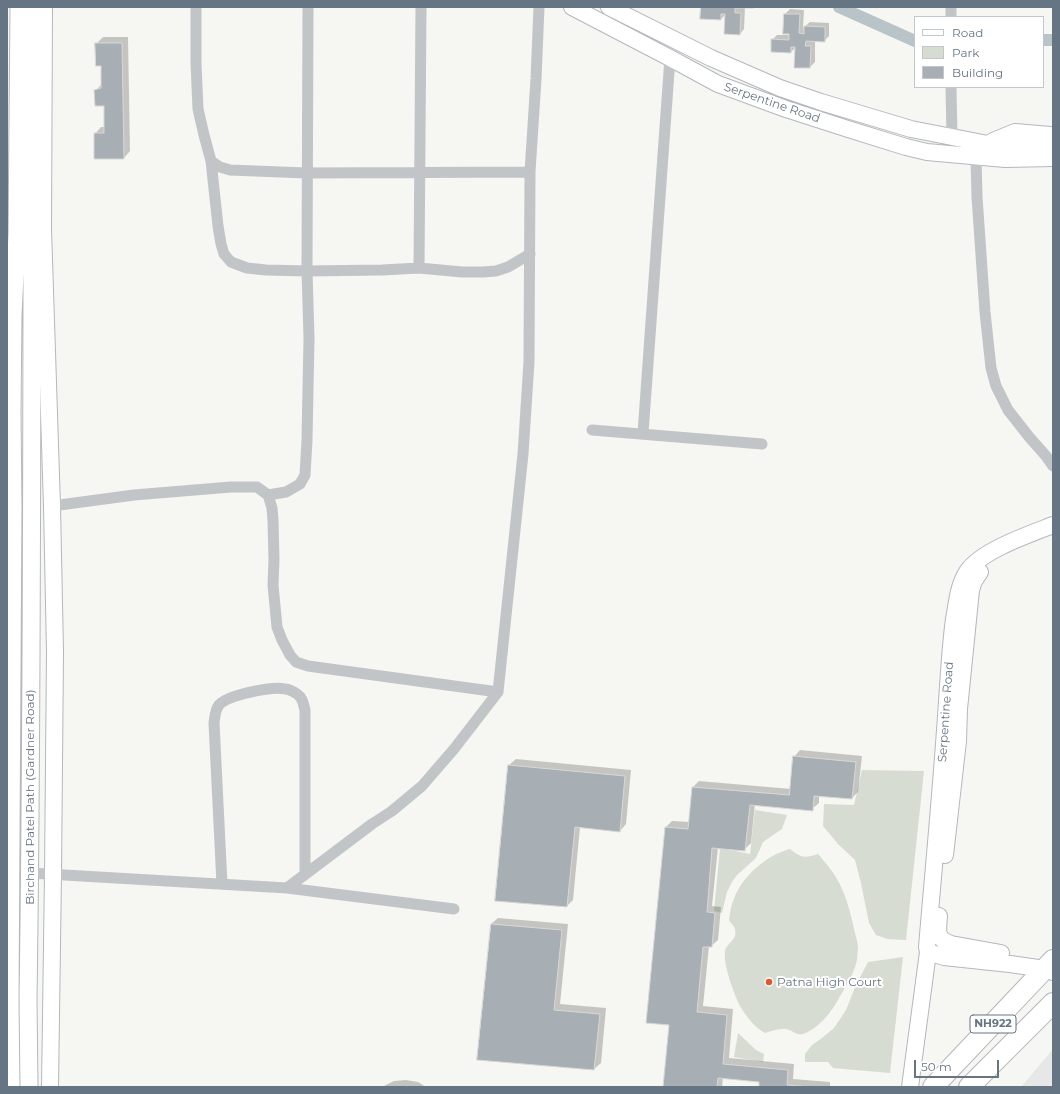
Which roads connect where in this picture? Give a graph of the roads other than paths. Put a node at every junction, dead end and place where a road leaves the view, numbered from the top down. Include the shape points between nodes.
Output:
1 (19, 7) edge
2 (33, 7) edge
3 (44, 7) edge
4 (196, 7) edge
5 (308, 7) edge
6 (422, 7) edge
7 (539, 7) edge
8 (572, 7) edge
9 (609, 7) edge
10 (670, 58) junction
11 (951, 88) edge
12 (793, 92) junction
13 (786, 109) junction
14 (855, 112) junction
15 (850, 130) junction
16 (1053, 135) edge
17 (952, 137) junction
18 (1053, 146) edge
19 (988, 151) junction
20 (1053, 158) edge
21 (211, 161) junction
22 (530, 172) junction
23 (306, 173) junction
24 (420, 173) junction
25 (24, 234) junction
26 (530, 254) junction
27 (419, 268) junction
28 (307, 271) junction
29 (7, 299) edge
30 (13, 315) junction
31 (10, 414) edge
32 (592, 430) dead end
33 (643, 433) junction
34 (762, 444) dead end
35 (1053, 466) edge
36 (268, 495) junction
37 (32, 506) junction
38 (52, 506) junction
39 (1053, 525) edge
40 (1053, 536) edge
41 (974, 572) junction
42 (498, 692) junction
43 (9, 751) edge
44 (30, 873) junction
45 (53, 874) junction
46 (305, 874) junction
47 (222, 884) junction
48 (287, 888) junction
49 (454, 909) dead end
50 (928, 952) junction
51 (1051, 965) edge
52 (28, 999) junction
53 (9, 1002) edge
54 (1053, 1003) edge
55 (11, 1087) edge
56 (29, 1087) edge
57 (50, 1087) edge
58 (910, 1087) edge
59 (933, 1087) edge
60 (970, 1087) edge

1 - 25 main road
2 - 25 main road
3 - 38 street via 43,229
4 - 21 street via 198,109
5 - 23 street
6 - 24 street
7 - 22 street
8 - 10 street, Serpentine Road
9 - 12 street via 710,58
10 - 13 street, Serpentine Road via 718,84
10 - 33 street
11 - 17 street
12 - 13 street
12 - 14 street
13 - 15 street, Serpentine Road
14 - 15 street
14 - 17 street via 911,129
15 - 19 street, Serpentine Road via 927,152
16 - 19 street via 1015,132
17 - 19 street
18 - 19 street
19 - 20 street via 1005,159
19 - 35 street via 977,197 991,368 996,386 1008,410
21 - 23 street via 230,170
21 - 28 street via 218,226 224,254 231,262 247,268
22 - 24 street
22 - 26 street
23 - 24 street
23 - 28 street
24 - 27 street
25 - 30 main road, Birchand Patel Path (Gardner Road)
25 - 37 main road, Birchand Patel Path (Gardner Road)
26 - 27 street via 508,267 483,272
26 - 42 street via 528,395
27 - 28 street
28 - 36 street via 310,338 305,475 300,484 286,492
29 - 30 street
30 - 31 main road, Birchand Patel Path (Gardner Road)
31 - 43 main road, Birchand Patel Path (Gardner Road)
32 - 33 street
33 - 34 street
36 - 38 street via 257,487 231,487 134,494
36 - 42 street via 274,520 272,585 276,622 282,640 296,662 308,666
37 - 38 street
37 - 44 main road, Birchand Patel Path (Gardner Road)
38 - 45 street via 55,652
39 - 41 street, Serpentine Road via 986,554 974,563
40 - 41 street
41 - 50 street, Serpentine Road via 967,572 962,582 957,597 952,635
41 - 51 street via 958,709 958,741 938,933 939,938 951,944
42 - 46 street via 422,786
43 - 53 main road, Birchand Patel Path (Gardner Road)
44 - 45 street
44 - 52 main road, Birchand Patel Path (Gardner Road)
45 - 47 street
45 - 57 street
46 - 47 street via 305,710 303,701 296,694 285,689 273,689 231,697 219,704 215,712
46 - 48 street
47 - 48 street
48 - 49 street
50 - 51 street via 944,957
50 - 58 street, Serpentine Road
51 - 59 highway, NH922
52 - 53 street
52 - 56 main road, Birchand Patel Path (Gardner Road)
53 - 55 main road, Birchand Patel Path (Gardner Road)
54 - 60 highway, NH922

